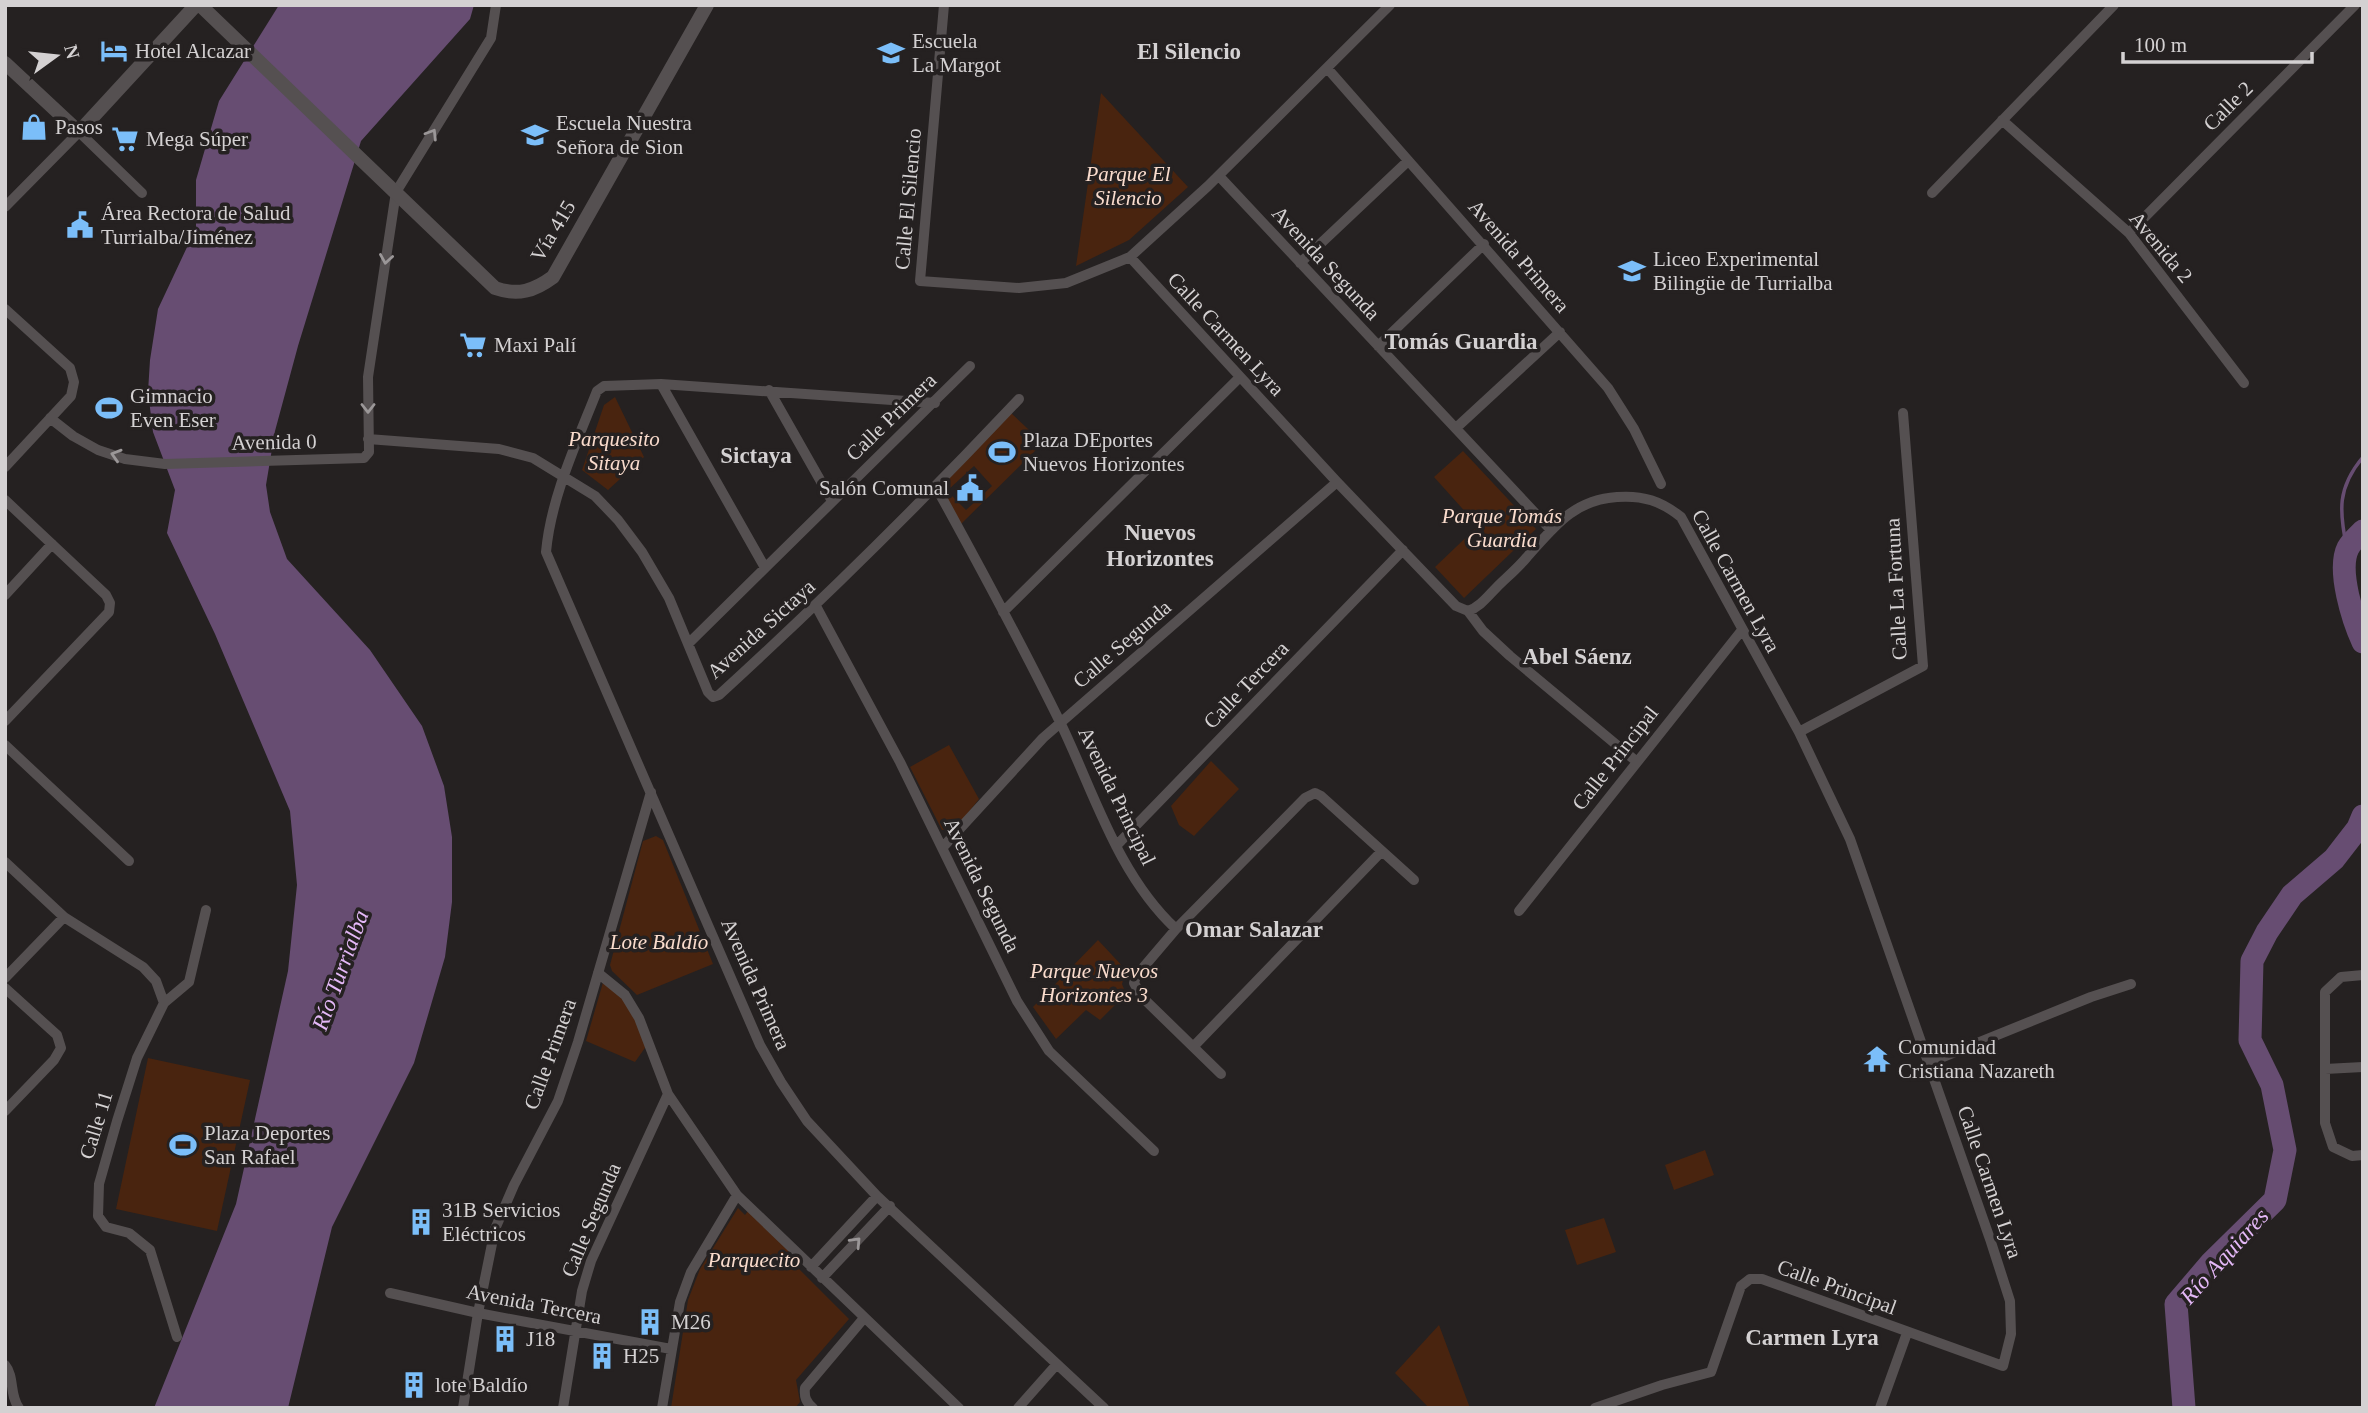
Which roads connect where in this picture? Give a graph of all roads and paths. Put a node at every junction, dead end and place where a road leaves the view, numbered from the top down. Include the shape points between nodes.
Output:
1 (198, 5) edge
2 (496, 5) edge
3 (706, 5) edge
4 (944, 5) edge
5 (1390, 5) edge
6 (2114, 5) edge
7 (2355, 5) edge
8 (5, 63) edge
9 (1327, 68) junction
10 (2002, 120) junction
11 (79, 132) junction
12 (1408, 161) junction
13 (1219, 176) junction
14 (396, 192) junction
15 (142, 193) dead end
16 (1932, 193) dead end
17 (5, 207) edge
18 (2129, 233) junction
19 (1484, 244) junction
20 (1130, 257) junction
21 (1300, 263) junction
22 (5, 309) edge
23 (1560, 332) junction
24 (1378, 346) junction
25 (970, 366) dead end
26 (1240, 377) junction
27 (2244, 383) dead end
28 (661, 384) junction
29 (769, 390) junction
30 (1018, 399) dead end
31 (935, 403) junction
32 (1903, 413) dead end
33 (50, 418) junction
34 (1456, 428) junction
35 (368, 439) junction
36 (5, 467) edge
37 (565, 476) junction
38 (1337, 482) junction
39 (1661, 484) dead end
40 (936, 488) junction
41 (5, 500) edge
42 (832, 501) junction
43 (1550, 529) junction
44 (52, 544) junction
45 (1404, 550) junction
46 (764, 566) junction
47 (5, 595) edge
48 (816, 606) junction
49 (1468, 611) junction
50 (1003, 612) junction
51 (1742, 630) junction
52 (689, 643) junction
53 (5, 721) edge
54 (1060, 723) junction
55 (1799, 732) junction
56 (5, 745) edge
57 (1636, 761) junction
58 (651, 792) junction
59 (1116, 846) junction
60 (943, 847) junction
61 (1381, 852) junction
62 (129, 861) dead end
63 (5, 862) edge
64 (1414, 880) dead end
65 (205, 910) dead end
66 (1519, 911) dead end
67 (64, 917) junction
68 (1176, 929) junction
69 (598, 973) junction
70 (2363, 975) edge
71 (5, 978) edge
72 (2132, 984) dead end
73 (5, 988) edge
74 (164, 1003) junction
75 (1194, 1046) junction
76 (1927, 1063) junction
77 (2363, 1067) edge
78 (2325, 1069) junction
79 (1221, 1074) dead end
80 (668, 1094) junction
81 (5, 1111) edge
82 (1154, 1152) dead end
83 (2363, 1155) edge
84 (737, 1195) junction
85 (877, 1196) junction
86 (890, 1206) junction
87 (811, 1266) junction
88 (822, 1278) junction
89 (390, 1293) dead end
90 (478, 1313) junction
91 (864, 1318) junction
92 (576, 1332) junction
93 (1908, 1333) junction
94 (177, 1337) dead end
95 (671, 1349) junction
96 (1057, 1364) junction
97 (5, 1365) edge
98 (2003, 1366) joint
99 (19, 1408) edge
100 (463, 1408) edge
101 (563, 1408) edge
102 (662, 1408) edge
103 (813, 1408) edge
104 (959, 1408) edge
105 (1018, 1408) edge
106 (1104, 1408) edge
107 (1595, 1408) edge
108 (1880, 1408) edge

1 - 11 street
1 - 14 street, Vía 415
14 -> 2 street via 491,38
3 - 14 street, Vía 415 via 553,277 539,287 509,293 495,288
4 - 20 street, Calle El Silencio via 920,281 1019,288 1066,283
5 - 9 street, Calle El Silencio
6 - 10 street
7 - 18 street, Calle 2
8 - 11 street
9 - 12 street, Avenida Primera
9 - 13 street, Calle El Silencio
10 - 16 street
10 - 18 street, Avenida 2
11 - 15 street
11 - 17 street
12 - 19 street, Avenida Primera
12 - 21 street
13 - 20 street, Calle El Silencio
13 - 21 street, Avenida Segunda
14 -> 35 street via 368,377
18 - 27 street, Avenida 2
19 - 23 street, Avenida Primera
19 - 24 street
20 - 26 street, Calle Carmen Lyra
21 - 24 street, Avenida Segunda
22 - 33 street via 70,368 71,396
23 - 34 street
23 - 39 street, Avenida Primera via 1608,387
24 - 34 street, Avenida Segunda
25 - 31 street, Calle Primera
26 - 38 street, Calle Carmen Lyra
26 - 50 street
28 - 29 street
28 - 37 street via 612,385 597,390
28 - 46 street
29 - 31 street
29 - 42 street
30 - 40 street, Avenida Sictaya
31 - 42 street, Calle Primera
32 - 55 street, Calle La Fortuna via 1923,666
35 -> 33 street, Avenida 0 via 369,452 364,458 165,464 98,450
33 - 36 street
34 - 43 street, Avenida Segunda
35 - 37 street, Avenida Sictaya via 499,449 533,458
37 - 52 street, Avenida Sictaya via 595,496 642,552
37 - 58 street, Avenida Primera via 546,552
38 - 45 street, Calle Carmen Lyra
38 - 54 street, Calle Segunda
40 - 48 street, Avenida Sictaya
40 - 50 street, Avenida Principal
41 - 44 street
42 - 46 street, Calle Primera
43 - 49 street, Calle Carmen Lyra via 1527,558
43 - 51 street, Calle Carmen Lyra via 1590,502 1612,497 1636,495 1668,506 1682,517
44 - 47 street
44 - 53 street via 106,595 110,612
45 - 49 street, Calle Carmen Lyra via 1456,606
45 - 59 street, Calle Tercera
46 - 52 street, Calle Primera
48 - 52 street, Avenida Sictaya via 713,697
48 - 60 street, Avenida Segunda
49 - 57 street via 1510,656
50 - 54 street, Avenida Principal
51 - 55 street, Calle Carmen Lyra
51 - 57 street, Calle Principal
54 - 59 street, Avenida Principal
54 - 60 street, Calle Segunda
55 - 76 street, Calle Carmen Lyra via 1850,839
56 - 62 street
57 - 66 street, Calle Principal
58 - 69 street, Calle Primera
58 - 85 street, Avenida Primera via 781,1082 807,1121
59 - 68 street, Avenida Principal via 1145,895
60 - 82 street, Avenida Segunda via 1017,1001 1049,1051
61 - 64 street
61 - 68 street via 1321,796 1310,794
61 - 75 street
63 - 67 street
65 - 74 street, Calle 11 via 189,982
67 - 71 street
67 - 74 street via 143,967 156,981
68 - 75 street via 1134,983 1142,997
69 - 80 street via 625,995 639,1018
69 - 90 street, Calle Primera via 558,1101 495,1229
70 - 78 street via 2341,977 2325,992
72 - 76 street
73 - 81 street via 57,1035 61,1048
74 - 94 street, Calle 11 via 137,1058 117,1121 99,1184 98,1216 106,1227 129,1234 150,1250
75 - 79 street
76 - 98 street, Calle Carmen Lyra via 2010,1301 2011,1334
77 - 78 street
78 - 83 street via 2325,1123 2333,1147 2352,1156
80 - 84 street
80 - 92 street, Calle Segunda via 590,1261
84 - 87 street
84 - 95 street via 691,1272
85 - 86 street, Avenida Primera
85 - 87 street
88 -> 86 street
86 - 96 street, Avenida Primera
87 - 88 street
88 - 91 street
89 - 90 street, Avenida Tercera
90 - 92 street, Avenida Tercera
90 - 100 street, Calle Primera
91 - 103 street via 805,1388 807,1403
91 - 104 street
92 - 95 street, Avenida Tercera
92 - 101 street, Calle Segunda
93 - 98 street, Calle Principal
93 - 107 street, Calle Principal via 1762,1279 1751,1279 1741,1286 1711,1372
93 - 108 street
95 - 102 street
96 - 105 street
96 - 106 street, Avenida Primera
97 - 99 street

